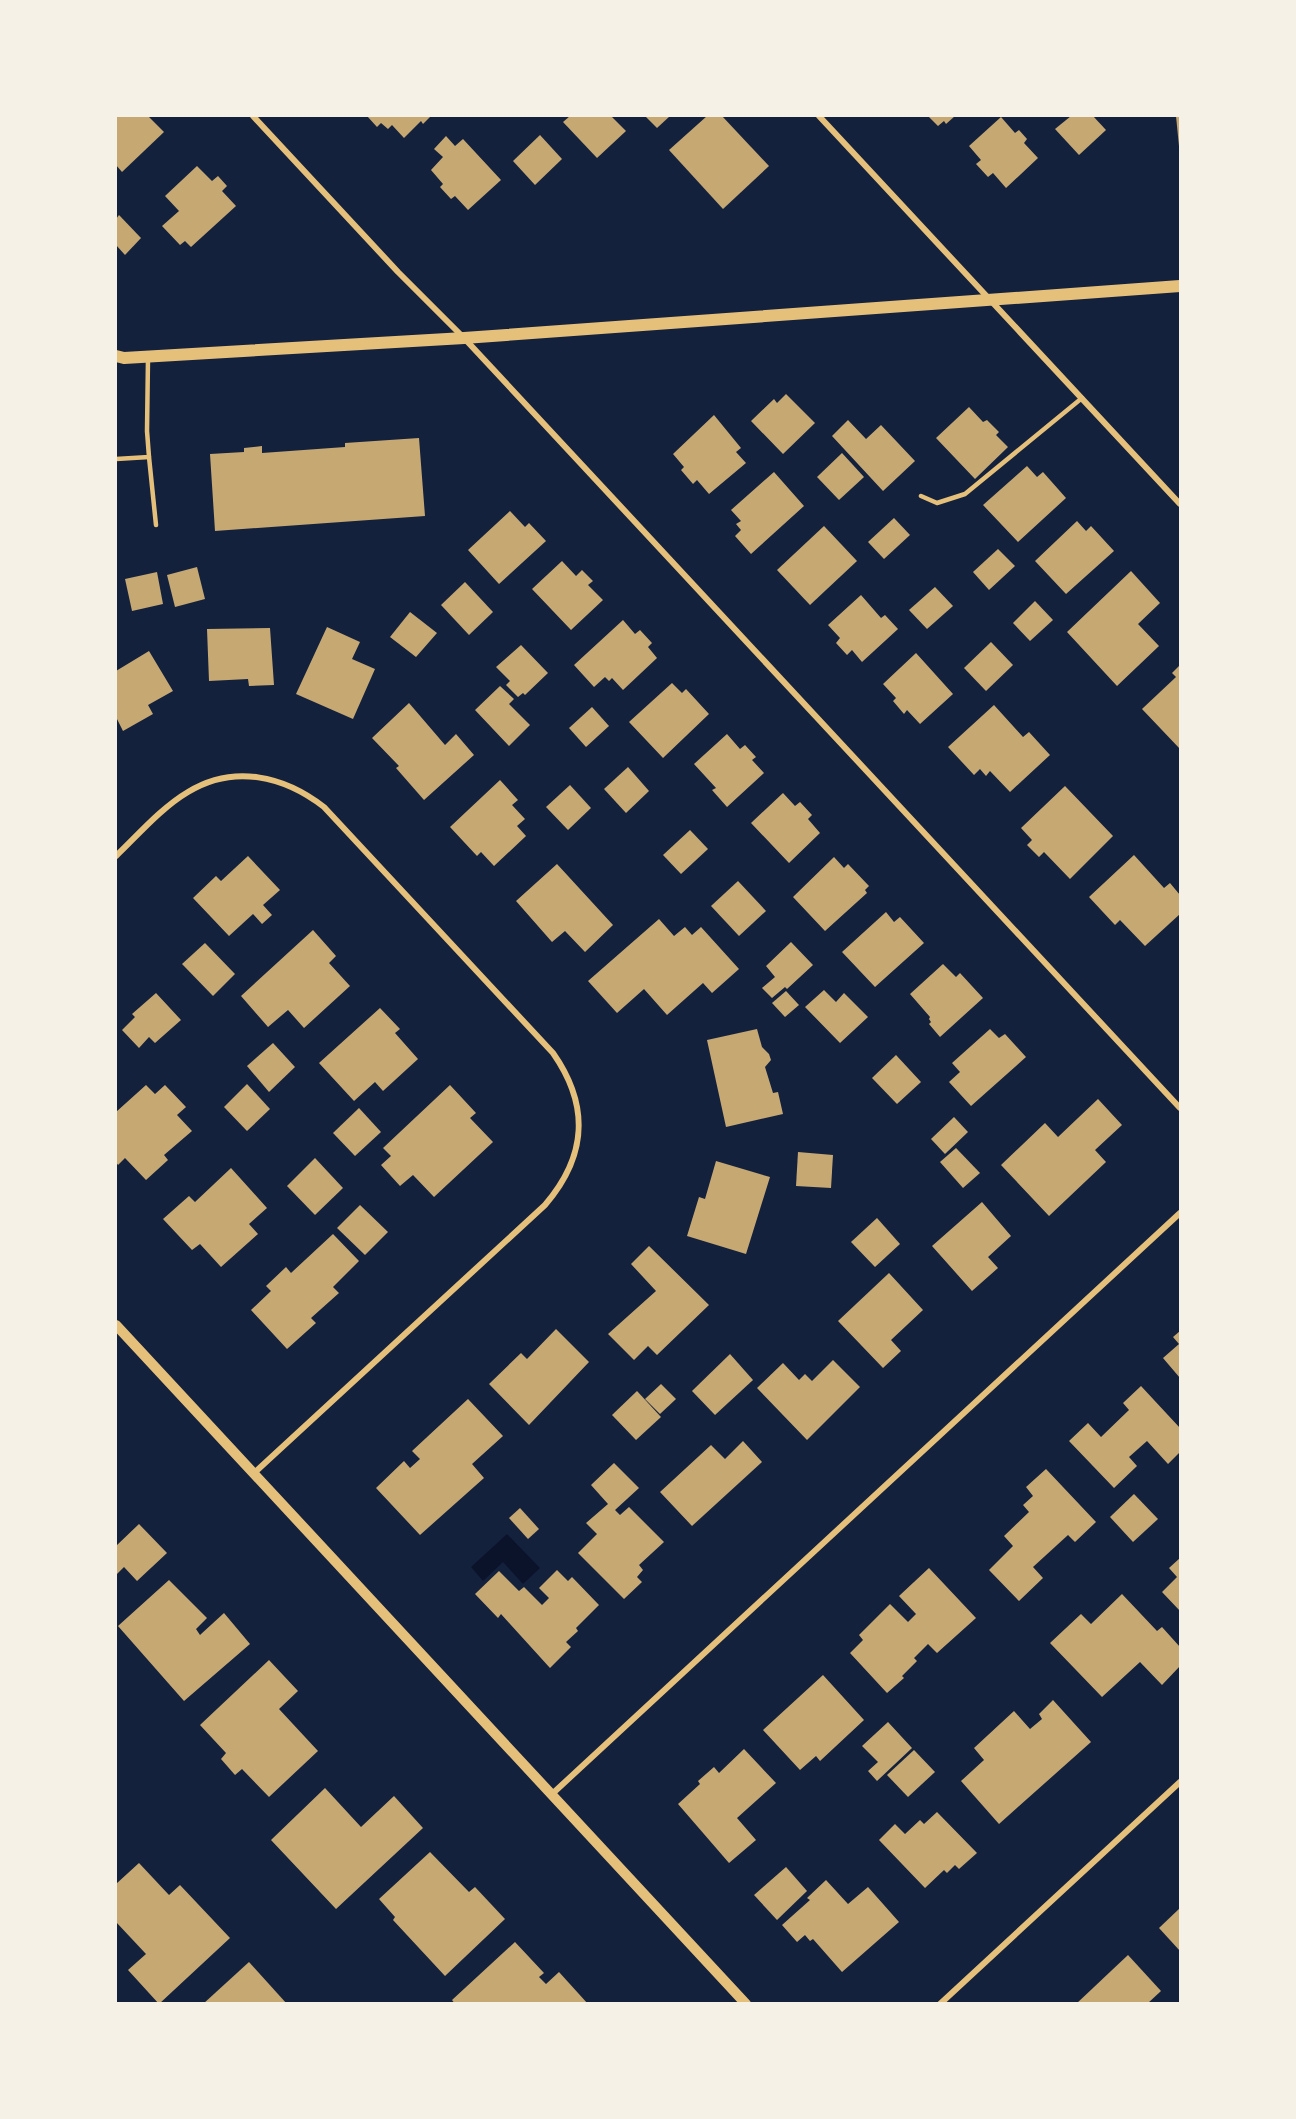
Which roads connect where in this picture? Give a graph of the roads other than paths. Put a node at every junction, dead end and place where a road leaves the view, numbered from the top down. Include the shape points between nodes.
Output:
1 (253, 116) edge
2 (819, 116) edge
3 (1180, 286) edge
4 (990, 299) junction
5 (464, 338) junction
6 (148, 357) junction
7 (118, 359) edge
8 (1082, 398) junction
9 (149, 457) junction
10 (116, 459) edge
11 (921, 496) dead end
12 (1180, 504) edge
13 (156, 525) dead end
14 (116, 856) edge
15 (1180, 1108) edge
16 (1180, 1213) edge
17 (116, 1325) edge
18 (254, 1474) junction
19 (1180, 1782) edge
20 (551, 1795) junction
21 (746, 2004) edge
22 (940, 2004) edge

1 - 5 street
2 - 4 street
3 - 4 main road
4 - 5 main road
4 - 8 street
5 - 6 main road
5 - 15 street
6 - 7 main road
6 - 9 lane
8 - 11 lane via 965,494 937,503
8 - 12 street
9 - 10 lane
9 - 13 lane
14 - 18 street via 170,805 207,782 251,776 291,785 332,816 553,1053 573,1088 578,1109 576,1150 552,1197
16 - 20 street
17 - 18 street
18 - 20 street
19 - 22 street
20 - 21 street

